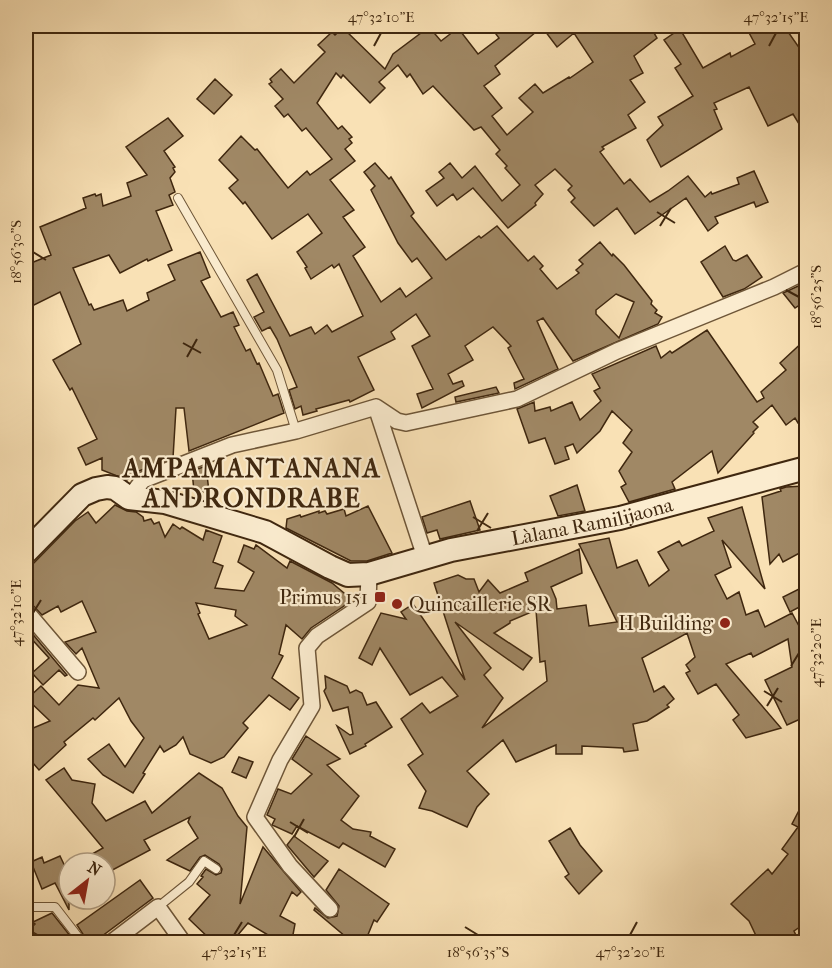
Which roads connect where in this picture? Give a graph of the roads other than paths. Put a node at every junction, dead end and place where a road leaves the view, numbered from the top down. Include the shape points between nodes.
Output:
1 (178, 198) dead end
2 (807, 272) edge
3 (376, 407) junction
4 (296, 431) junction
5 (807, 468) edge
6 (129, 498) junction
7 (26, 552) edge
8 (425, 558) junction
9 (369, 574) junction
10 (26, 611) edge
11 (78, 672) dead end
12 (216, 869) dead end
13 (26, 907) edge
14 (158, 907) junction
15 (330, 909) dead end
16 (82, 942) edge
17 (112, 942) edge
18 (183, 942) edge

1 - 4 lane via 277,370
2 - 3 street via 617,351 517,399 406,423
3 - 4 street
3 - 8 street
4 - 6 street via 232,445 142,480
5 - 8 street, Làlana Ramilijaona via 620,518
6 - 7 street, Làlana Ramilijaona via 107,487 82,495
6 - 9 street, Làlana Ramilijaona via 165,502 265,532 341,573
8 - 9 street, Làlana Ramilijaona
9 - 15 street via 368,602 317,636 307,648 312,706 280,760 255,817 290,866
10 - 11 street
12 - 14 lane via 204,861 189,882
13 - 16 lane via 55,907
14 - 17 street
14 - 18 street

